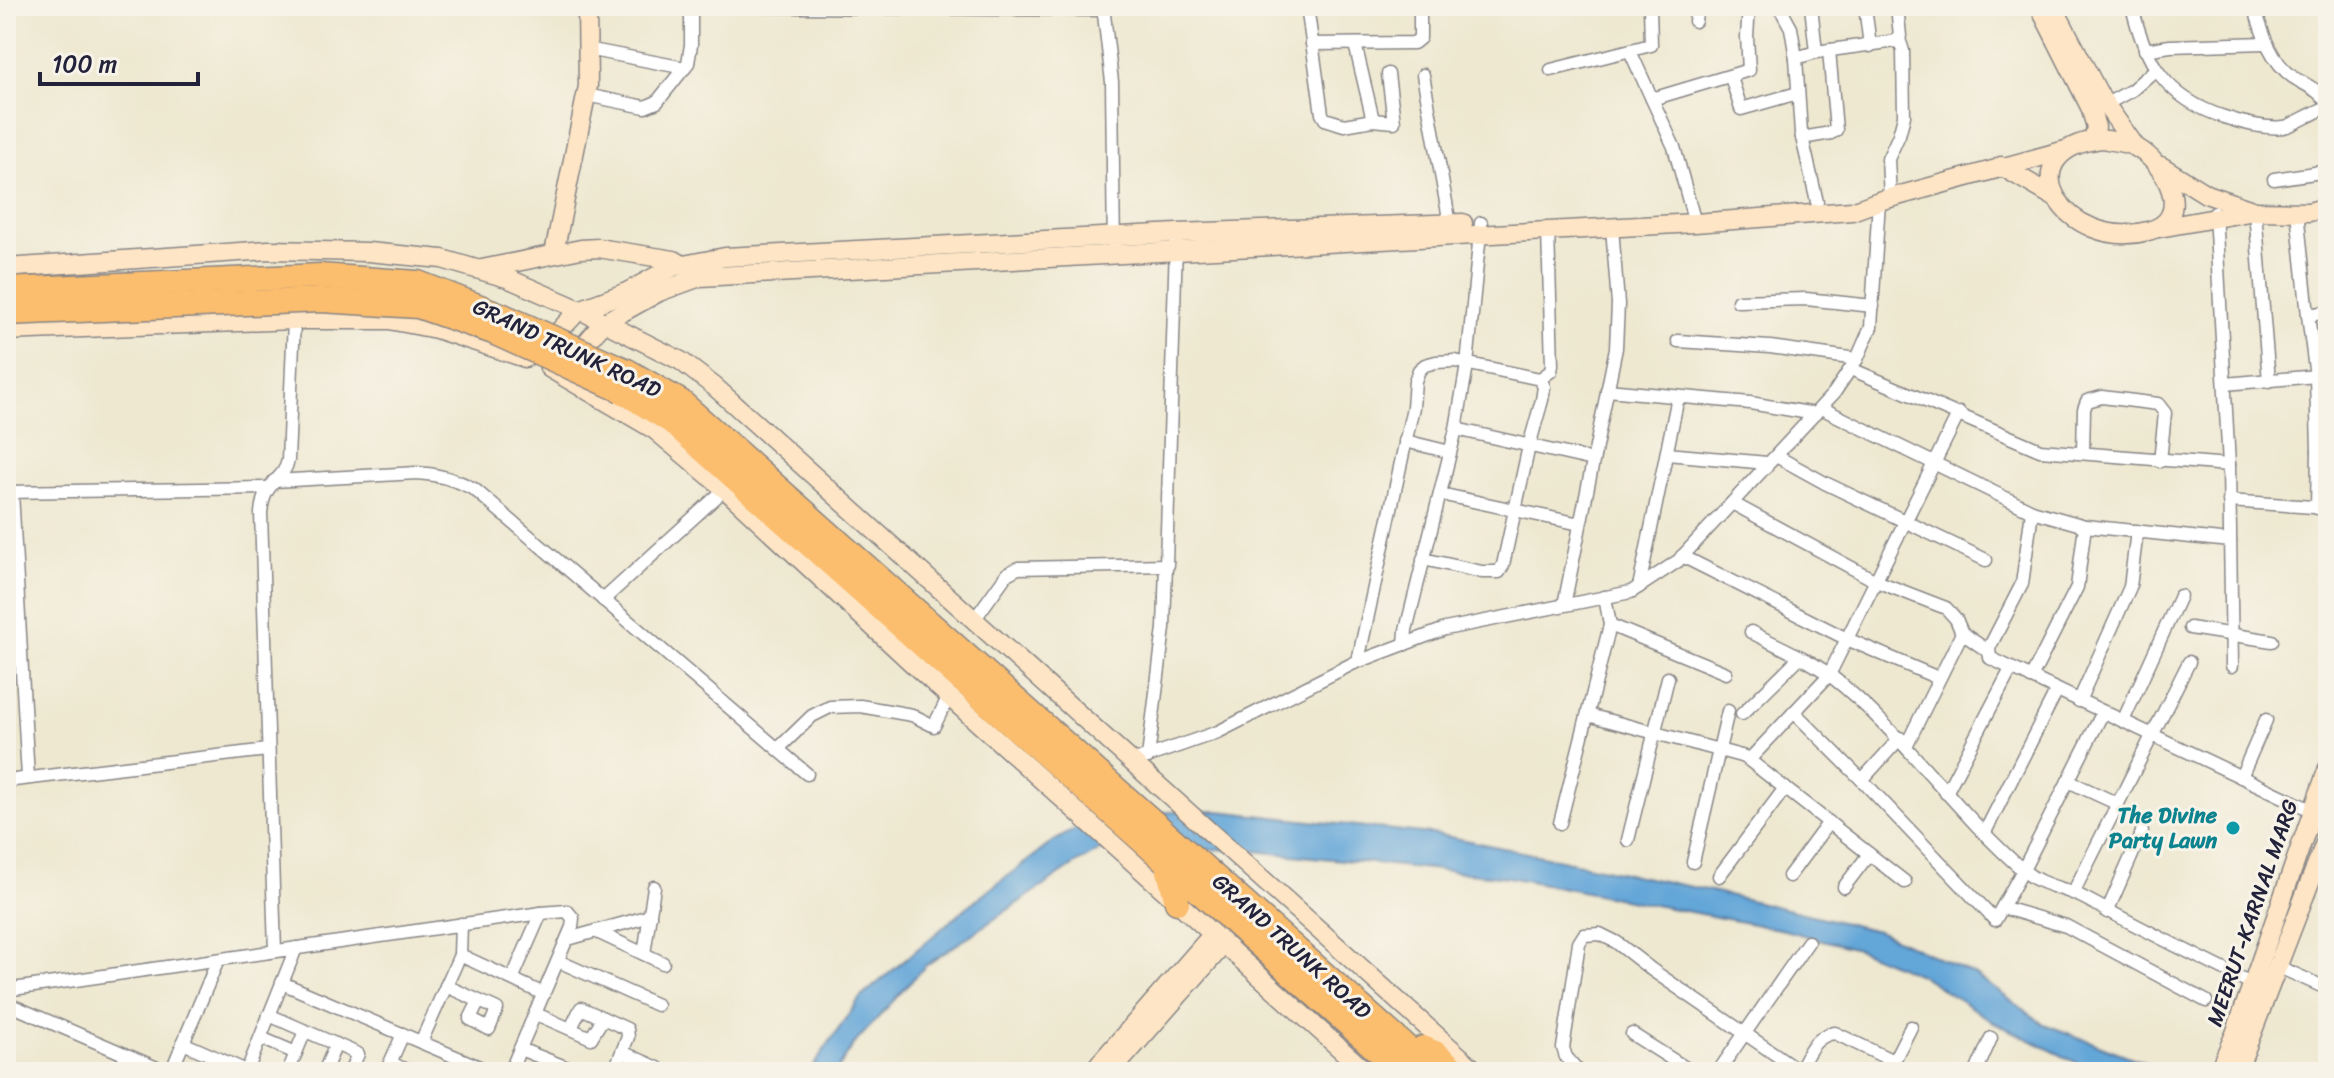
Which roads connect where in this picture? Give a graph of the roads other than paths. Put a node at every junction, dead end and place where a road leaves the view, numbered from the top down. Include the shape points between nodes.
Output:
1 (587, 6) edge
2 (691, 6) edge
3 (1307, 6) edge
4 (1420, 6) edge
5 (1650, 6) edge
6 (1697, 6) edge
7 (1749, 6) edge
8 (1779, 6) edge
9 (1811, 6) edge
10 (1865, 6) edge
11 (1897, 6) edge
12 (2039, 6) edge
13 (2053, 6) edge
14 (2132, 6) edge
15 (2254, 6) edge
16 (1104, 8) edge
17 (1695, 21) dead end
18 (1899, 39) junction
19 (2265, 43) junction
20 (1312, 44) junction
21 (1355, 44) junction
22 (1870, 46) junction
23 (587, 49) junction
24 (2145, 50) junction
25 (1630, 51) junction
26 (1823, 51) junction
27 (1796, 58) junction
28 (685, 68) junction
29 (2156, 69) junction
30 (1551, 70) dead end
31 (1388, 74) dead end
32 (1423, 75) dead end
33 (1731, 77) junction
34 (1798, 93) junction
35 (586, 95) junction
36 (1652, 99) junction
37 (2328, 105) edge
38 (2098, 108) junction
39 (1373, 120) junction
40 (1802, 138) junction
41 (2093, 140) junction
42 (2135, 146) junction
43 (2066, 150) junction
44 (2158, 164) junction
45 (2001, 166) junction
46 (2328, 171) edge
47 (2274, 179) dead end
48 (2054, 197) junction
49 (2214, 198) junction
50 (1881, 200) junction
51 (1817, 202) junction
52 (2328, 207) edge
53 (2255, 211) junction
54 (2297, 212) junction
55 (1694, 217) junction
56 (2215, 219) junction
57 (1450, 224) junction
58 (1612, 227) junction
59 (2159, 228) junction
60 (1480, 229) junction
61 (1548, 231) junction
62 (1177, 242) junction
63 (1114, 246) junction
64 (554, 253) junction
65 (869, 258) junction
66 (84, 263) junction
67 (682, 264) junction
68 (6, 268) edge
69 (480, 269) junction
70 (696, 278) junction
71 (6, 290) edge
72 (1738, 301) dead end
73 (1873, 306) junction
74 (579, 310) junction
75 (2328, 312) edge
76 (6, 313) edge
77 (2308, 315) junction
78 (294, 320) junction
79 (603, 323) junction
80 (85, 328) junction
81 (6, 331) edge
82 (1678, 341) dead end
83 (531, 360) junction
84 (1854, 364) junction
85 (1467, 365) junction
86 (559, 374) junction
87 (2322, 376) edge
88 (1540, 379) junction
89 (2269, 381) junction
90 (2225, 384) junction
91 (1607, 390) junction
92 (1678, 397) junction
93 (1818, 411) junction
94 (1959, 413) junction
95 (1456, 429) junction
96 (1405, 441) junction
97 (1529, 446) junction
98 (2323, 451) edge
99 (1450, 452) junction
100 (2083, 452) junction
101 (1667, 454) junction
102 (1771, 459) junction
103 (1593, 460) junction
104 (2160, 461) junction
105 (1935, 464) junction
106 (2229, 465) junction
107 (2323, 480) edge
108 (270, 485) junction
109 (725, 489) junction
110 (9, 492) edge
111 (1440, 494) junction
112 (2229, 501) junction
113 (1732, 503) junction
114 (2322, 508) edge
115 (1515, 509) junction
116 (2032, 511) junction
117 (1906, 522) junction
118 (1580, 524) junction
119 (2085, 526) junction
120 (2137, 531) junction
121 (2230, 541) junction
122 (1682, 556) junction
123 (1423, 559) junction
124 (1986, 560) dead end
125 (1168, 565) junction
126 (1876, 581) junction
127 (1639, 587) junction
128 (2180, 596) dead end
129 (1605, 597) junction
130 (603, 600) junction
131 (1564, 605) junction
132 (974, 620) junction
133 (1610, 625) junction
134 (2190, 628) dead end
135 (1751, 632) dead end
136 (1962, 633) junction
137 (2232, 635) junction
138 (1847, 639) junction
139 (2272, 641) dead end
140 (1405, 644) junction
141 (1988, 651) junction
142 (1799, 658) junction
143 (1358, 661) junction
144 (2189, 662) dead end
145 (2232, 666) dead end
146 (2011, 669) junction
147 (1726, 673) dead end
148 (1829, 675) junction
149 (1668, 678) dead end
150 (1938, 678) junction
151 (2031, 678) junction
152 (2057, 690) junction
153 (949, 696) junction
154 (2079, 701) junction
155 (1728, 711) dead end
156 (1794, 712) junction
157 (2103, 712) junction
158 (1742, 714) dead end
159 (1588, 715) junction
160 (2266, 720) dead end
161 (2123, 721) junction
162 (1654, 733) junction
163 (2153, 735) junction
164 (1903, 742) junction
165 (778, 749) junction
166 (267, 750) junction
167 (1719, 750) junction
168 (1140, 760) junction
169 (1749, 760) junction
170 (2328, 768) edge
171 (807, 774) dead end
172 (2241, 777) junction
173 (28, 778) junction
174 (1862, 780) junction
175 (6, 781) edge
176 (2068, 781) junction
177 (1785, 788) junction
178 (1946, 793) junction
179 (2118, 804) junction
180 (2313, 811) junction
181 (1829, 822) junction
182 (1560, 823) dead end
183 (1985, 832) junction
184 (2142, 832) dead end
185 (1628, 840) dead end
186 (2326, 842) edge
187 (2301, 845) junction
188 (1869, 854) junction
189 (1693, 862) dead end
190 (1167, 863) junction
191 (2023, 870) junction
192 (1719, 876) dead end
193 (1789, 876) dead end
194 (1905, 882) dead end
195 (654, 887) dead end
196 (1844, 887) dead end
197 (2073, 893) junction
198 (1177, 902) junction
199 (2004, 908) junction
200 (2107, 912) junction
201 (541, 913) junction
202 (650, 916) junction
203 (461, 924) junction
204 (595, 931) junction
205 (568, 939) junction
206 (1218, 939) junction
207 (1808, 942) dead end
208 (296, 948) junction
209 (275, 951) junction
210 (644, 954) junction
211 (460, 955) junction
212 (218, 960) junction
213 (558, 961) junction
214 (663, 963) dead end
215 (2279, 967) junction
216 (513, 977) junction
217 (282, 983) junction
218 (2253, 984) junction
219 (446, 986) junction
220 (2328, 989) edge
221 (6, 990) edge
222 (544, 994) junction
223 (479, 1001) dead end
224 (2206, 1001) dead end
225 (6, 1003) edge
226 (657, 1005) dead end
227 (536, 1014) junction
228 (269, 1015) junction
229 (603, 1018) junction
230 (1911, 1027) dead end
231 (571, 1028) junction
232 (305, 1031) junction
233 (1388, 1031) junction
234 (1744, 1033) junction
235 (403, 1034) junction
236 (1632, 1034) dead end
237 (261, 1038) junction
238 (1991, 1038) dead end
239 (421, 1042) junction
240 (183, 1043) junction
241 (336, 1044) junction
242 (520, 1049) junction
243 (622, 1052) junction
244 (296, 1053) junction
245 (1890, 1066) edge
246 (326, 1068) edge
247 (388, 1068) edge
248 (658, 1068) dead end
249 (1800, 1071) edge
250 (168, 1072) edge
251 (248, 1072) edge
252 (288, 1072) edge
253 (343, 1072) edge
254 (350, 1072) edge
255 (410, 1072) edge
256 (491, 1072) edge
257 (510, 1072) edge
258 (578, 1072) edge
259 (614, 1072) edge
260 (1092, 1072) edge
261 (1111, 1072) edge
262 (1366, 1072) edge
263 (1402, 1072) edge
264 (1434, 1072) edge
265 (1458, 1072) edge
266 (1477, 1072) edge
267 (1579, 1072) edge
268 (1692, 1072) edge
269 (1718, 1072) edge
270 (1976, 1072) edge
271 (2218, 1072) edge
272 (2237, 1072) edge

1 - 23 street
2 - 16 street
2 - 28 street
3 - 20 street
4 - 21 street via 1418,41
5 - 25 street via 1652,42
6 - 17 street
7 - 33 street via 1750,68
8 - 27 street via 1791,28
9 - 26 street
10 - 22 street
11 - 18 street
12 - 38 street
13 - 38 street
14 - 24 street
15 - 19 street
16 - 63 street via 1112,82
18 - 22 street
18 - 50 street via 1904,116 1888,159
19 - 24 street
19 - 37 street via 2286,70 2316,89
20 - 21 street
20 - 39 street via 1325,119 1344,125
21 - 39 street
22 - 26 street
23 - 28 street
23 - 35 street
24 - 29 street
25 - 30 street
25 - 36 street
26 - 27 street
26 - 40 street via 1836,130
27 - 34 street
28 - 35 street via 651,106
29 - 37 street via 2197,108 2239,122 2289,127
29 - 38 street via 2132,90
31 - 39 street via 1394,122
32 - 57 street
33 - 34 street via 1741,109
33 - 36 street
34 - 40 street
35 - 64 street
36 - 55 street via 1674,147
38 - 41 street
38 - 42 street
40 - 51 street
41 - 42 street
41 - 43 street
42 - 44 street
43 - 45 street
43 - 48 street via 2051,169
44 - 49 street
44 - 59 street via 2173,203 2169,220
45 - 48 street
45 - 50 street
46 - 47 street
48 - 59 street via 2089,229 2115,235
49 - 53 street
49 - 56 street
50 - 51 street
50 - 55 street via 1852,211
50 - 73 street
51 - 55 street
52 - 54 street
53 - 54 street
53 - 56 street
53 - 89 street
54 - 77 street
55 - 58 street
55 - 60 street
56 - 59 street
56 - 90 street
57 - 60 street
57 - 62 street
58 - 61 street
58 - 91 street via 1618,331
60 - 61 street
60 - 62 street
60 - 85 street
61 - 88 street via 1552,365
62 - 63 street
62 - 125 street
63 - 65 street
64 - 67 street via 598,248
64 - 69 street
65 - 67 street via 725,257
65 - 70 street
66 - 68 street
66 - 69 street via 269,250 407,255
66 - 80 street
67 - 70 street
67 - 74 street
69 - 74 street
70 - 79 street
71 - 233 highway, GRAND TRUNK ROAD, bridge via 320,276 418,283 627,371 681,402
72 - 73 street via 1818,299
73 - 84 street via 1871,327
74 - 79 street
74 - 83 street
75 - 77 street
76 - 190 highway, GRAND TRUNK ROAD, bridge via 321,300 418,306 493,332 621,390 672,422
77 - 87 street
78 - 80 street
78 - 83 street via 414,323
78 - 108 street via 288,460
79 - 86 street
79 - 132 street via 699,373
80 - 81 street
82 - 84 street via 1770,347
83 - 86 street
84 - 93 street
84 - 94 street
85 - 88 street
85 - 95 street
85 - 96 street via 1436,362 1419,370
86 - 109 street via 655,430
87 - 89 street
87 - 98 street
88 - 97 street via 1542,400
89 - 90 street
90 - 106 street
91 - 92 street
91 - 103 street
92 - 93 street
92 - 101 street
93 - 102 street
93 - 105 street
94 - 100 street via 2027,446
94 - 105 street
95 - 97 street
95 - 99 street
96 - 99 street
96 - 143 street
97 - 103 street
97 - 115 street
98 - 107 street
99 - 111 street
100 - 104 street
100 - 104 street via 2084,409 2087,401 2102,397 2164,409
101 - 102 street
101 - 127 street
102 - 113 street
102 - 117 street
103 - 118 street
104 - 106 street
105 - 116 street
105 - 117 street
106 - 112 street
107 - 114 street
108 - 110 street
108 - 130 street via 417,473 457,480
108 - 166 street via 261,513
109 - 130 street
109 - 153 street
110 - 173 street
111 - 115 street
111 - 123 street
112 - 114 street
112 - 121 street
113 - 122 street
113 - 126 street
115 - 118 street
115 - 123 street via 1499,572
116 - 119 street
116 - 141 street via 2022,584
117 - 124 street
117 - 126 street
118 - 131 street
119 - 120 street
119 - 151 street via 2077,587
120 - 121 street
120 - 154 street via 2130,587
121 - 137 street
122 - 127 street
122 - 138 street
123 - 140 street
125 - 132 street via 1018,568 1007,574
125 - 168 street via 1164,628
126 - 136 street via 1946,608
126 - 138 street
127 - 129 street
128 - 161 street
129 - 131 street
129 - 133 street
130 - 165 street
131 - 140 street via 1445,629
132 - 168 street
133 - 147 street
133 - 159 street
134 - 137 street
135 - 142 street
136 - 141 street
136 - 150 street
137 - 139 street
137 - 145 street
138 - 148 street
138 - 150 street
140 - 143 street
141 - 146 street
142 - 148 street
142 - 158 street
143 - 168 street via 1218,732
144 - 163 street
146 - 151 street
146 - 178 street
148 - 156 street
148 - 164 street
149 - 162 street
150 - 164 street
151 - 152 street
152 - 154 street
152 - 183 street
153 - 165 street via 934,726 912,715 830,707 812,716
153 - 198 street
154 - 157 street
155 - 167 street
156 - 169 street
156 - 174 street
157 - 161 street
157 - 176 street
159 - 162 street
159 - 182 street
160 - 172 street
161 - 163 street
162 - 167 street
162 - 185 street
163 - 172 street
163 - 179 street
164 - 174 street
164 - 178 street
165 - 171 street
166 - 173 street
166 - 209 street
167 - 169 street
167 - 189 street
168 - 266 street via 1174,801
169 - 177 street
170 - 180 street, MEERUT-KARNAL MARG
172 - 180 street
173 - 175 street
174 - 199 street via 1993,919
176 - 179 street
176 - 191 street
177 - 181 street
177 - 192 street
178 - 183 street
179 - 197 street
180 - 187 street, MEERUT-KARNAL MARG
181 - 188 street
181 - 193 street
183 - 191 street
184 - 200 street
186 - 187 street
186 - 215 street, MEERUT-KARNAL MARG
187 - 218 street, MEERUT-KARNAL MARG
188 - 194 street
188 - 196 street
190 - 198 highway
190 - 263 highway, GRAND TRUNK ROAD
191 - 197 street
191 - 199 street
195 - 202 street
197 - 200 street
198 - 206 street
199 - 224 street via 2066,926
200 - 218 street
201 - 203 street
201 - 205 street via 563,910 571,915
201 - 216 street
202 - 204 street
202 - 210 street
203 - 208 street
203 - 211 street
204 - 205 street
204 - 210 street
205 - 213 street
206 - 260 street
206 - 261 street
206 - 262 street
207 - 234 street
208 - 209 street
208 - 217 street
209 - 212 street
210 - 214 street
211 - 216 street
211 - 219 street
212 - 221 street
212 - 240 street
213 - 222 street
213 - 226 street
215 - 220 street
215 - 272 street, MEERUT-KARNAL MARG
216 - 222 street
217 - 228 street
217 - 235 street
218 - 271 street, MEERUT-KARNAL MARG
219 - 223 street
219 - 239 street
222 - 227 street
225 - 250 street
227 - 231 street
227 - 242 street
228 - 232 street
228 - 237 street
229 - 231 street via 592,1038
229 - 231 street via 581,1008
229 - 243 street via 629,1032
230 - 245 street
232 - 241 street
232 - 244 street
233 - 264 highway, GRAND TRUNK ROAD
233 - 265 highway via 1435,1053
234 - 249 street
234 - 267 street via 1616,942 1589,933 1579,943 1563,1048
234 - 269 street
235 - 239 street
235 - 247 street
236 - 268 street
237 - 244 street
237 - 251 street
238 - 270 street
239 - 256 street
240 - 250 street
240 - 251 street
241 - 246 street
241 - 254 street via 358,1054
242 - 257 street
242 - 258 street
243 - 248 street
243 - 259 street
244 - 252 street
245 - 249 street via 1835,1033 1817,1039
246 - 253 street
247 - 255 street

